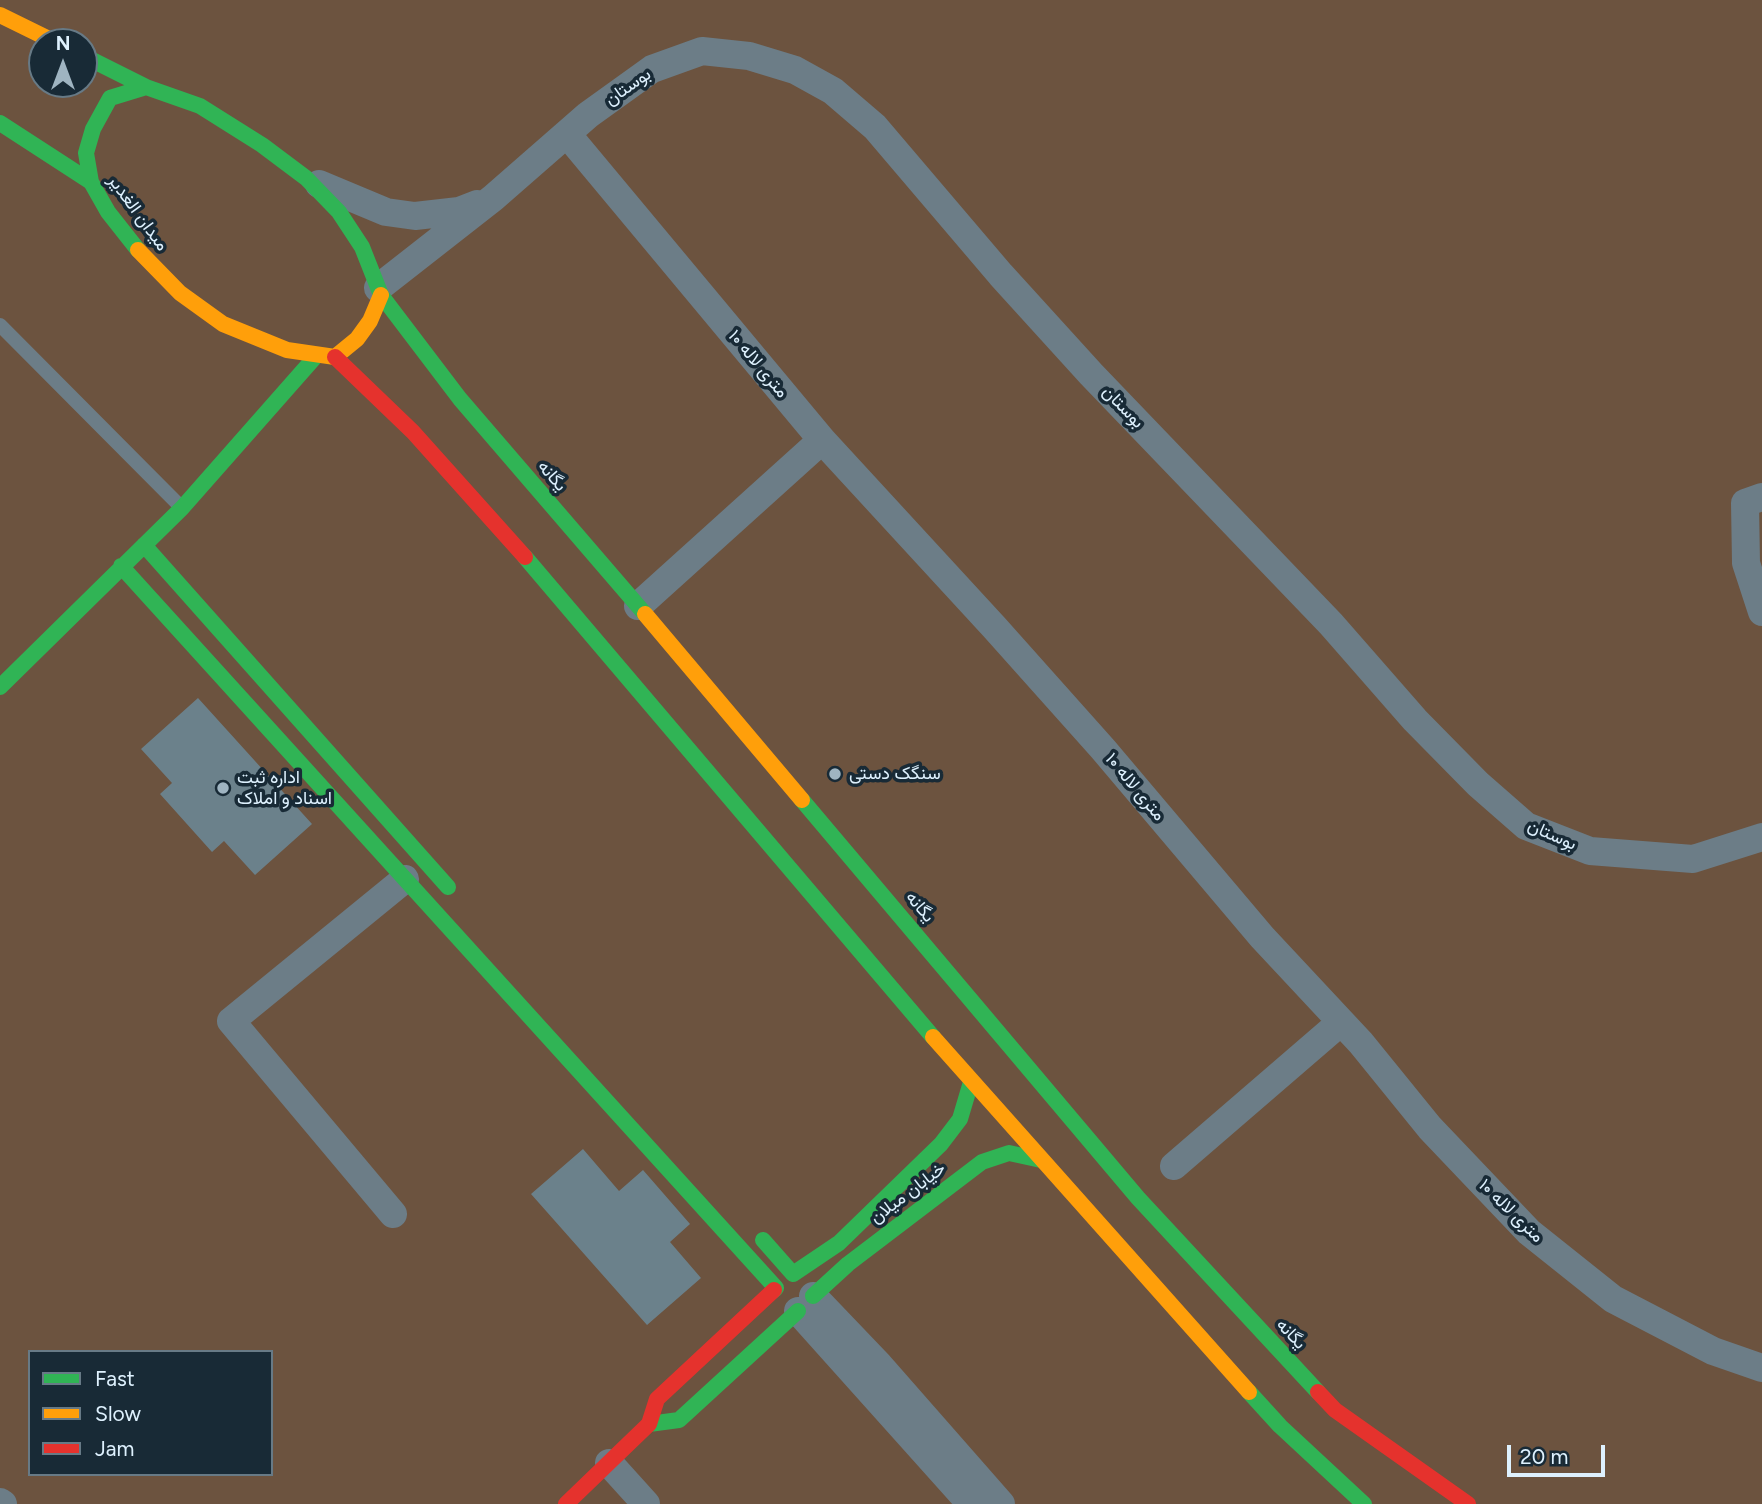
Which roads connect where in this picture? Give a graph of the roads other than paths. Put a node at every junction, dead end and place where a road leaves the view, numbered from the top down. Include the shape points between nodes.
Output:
1 (0, 15) edge
2 (28, 29) edge
3 (98, 63) edge
4 (146, 87) junction
5 (0, 123) edge
6 (566, 134) junction
7 (306, 177) junction
8 (91, 182) junction
9 (493, 198) junction
10 (380, 291) junction
11 (0, 325) edge
12 (316, 356) junction
13 (335, 357) junction
14 (822, 440) junction
15 (1762, 497) edge
16 (182, 508) junction
17 (144, 545) junction
18 (121, 566) junction
19 (638, 606) junction
20 (1762, 612) edge
21 (0, 687) edge
22 (1762, 837) edge
23 (405, 879) junction
24 (459, 899) dead end
25 (1341, 1022) junction
26 (971, 1082) junction
27 (1041, 1160) junction
28 (1174, 1166) dead end
29 (393, 1214) dead end
30 (756, 1232) dead end
31 (793, 1274) junction
32 (776, 1288) junction
33 (806, 1304) junction
34 (1762, 1367) edge
35 (649, 1424) junction
36 (609, 1463) junction
37 (566, 1504) edge
38 (646, 1504) edge
39 (971, 1504) edge
40 (1001, 1504) edge
41 (1364, 1504) edge
42 (1468, 1504) edge

1 - 2 main road
3 - 4 main road
4 - 7 main road via 200,106
4 - 8 main road, میدان الغدیر via 110,98 86,153
5 - 8 main road
6 - 9 street, بوستان
6 - 14 street, ۱۰ متری لاله
6 - 22 street, بوستان via 652,69 702,51 749,55 795,70 833,91 875,127 1091,374 1331,624 1415,720 1526,826 1590,851 1693,859
7 - 9 street via 386,212 415,216 459,211
7 - 10 main road via 339,212 362,247
8 - 12 main road, میدان الغدیر via 146,260 180,293 223,324 287,350
9 - 10 street, بوستان
10 - 13 main road via 358,339
10 - 19 main road, یگانه via 460,399
11 - 16 lane
12 - 13 main road, میدان الغدیر
12 - 16 main road
13 - 26 main road via 413,432 539,573
14 - 19 street
14 - 25 street, ۱۰ متری لاله via 1103,748 1262,937
15 - 20 street via 1745,503 1746,564
16 - 17 main road
17 - 18 main road
17 - 24 main road
18 - 21 main road
18 - 23 main road
19 - 42 main road, یگانه via 1138,1198 1335,1410
23 - 29 street via 231,1021
23 - 32 main road
25 - 28 street
25 - 34 street, ۱۰ متری لاله via 1430,1128 1529,1232 1613,1299 1713,1351
26 - 27 main road
26 - 31 main road, خیابان میلان via 960,1119 941,1144 839,1243
27 - 33 main road, خیابان میلان via 1009,1153 982,1163 848,1264
27 - 41 main road via 1280,1426
30 - 31 main road
31 - 32 main road via 782,1278
31 - 33 main road via 808,1279 814,1290
32 - 33 main road via 779,1304 789,1311
32 - 35 main road via 657,1399
33 - 35 main road, خیابان میلان via 678,1420
33 - 39 street
33 - 40 street via 879,1365
35 - 36 main road
36 - 37 main road
36 - 38 street

